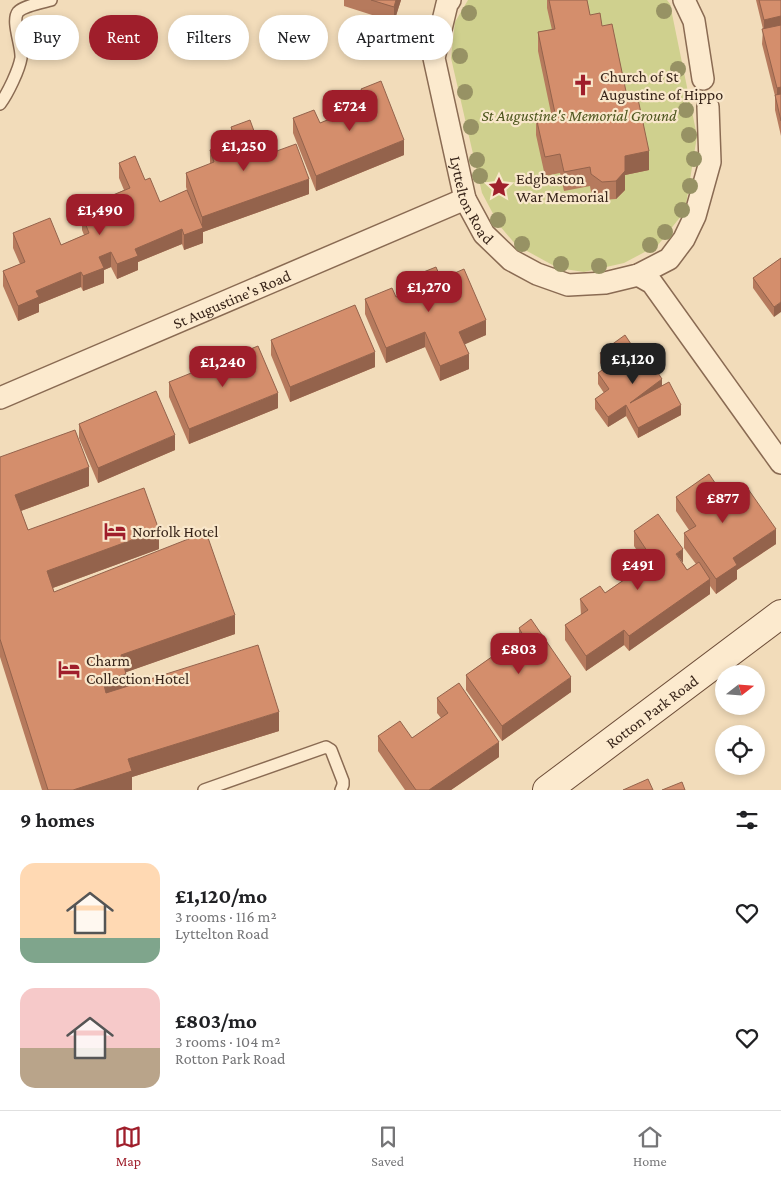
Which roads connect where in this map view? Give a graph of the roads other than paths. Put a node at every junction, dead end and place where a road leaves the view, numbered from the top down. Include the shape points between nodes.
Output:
1 (51, 0) edge
2 (450, 0) edge
3 (684, 0) edge
4 (703, 79) dead end
5 (0, 104) edge
6 (708, 107) dead end
7 (465, 199) junction
8 (638, 275) junction
9 (0, 398) edge
10 (781, 463) edge
11 (781, 614) edge
12 (204, 790) edge
13 (340, 790) edge
14 (547, 790) edge

1 - 5 lane via 17,13 20,65
2 - 7 street, Lyttelton Road via 434,58
3 - 4 street via 694,21
6 - 8 street, Lyttelton Road via 710,162 695,216 669,259
7 - 8 street, Lyttelton Road via 484,234 511,260 538,274 568,285 605,283
7 - 9 street, St Augustine's Road
8 - 10 street via 652,283
11 - 14 main road, Rotton Park Road
12 - 13 lane via 326,747 331,750 342,781

